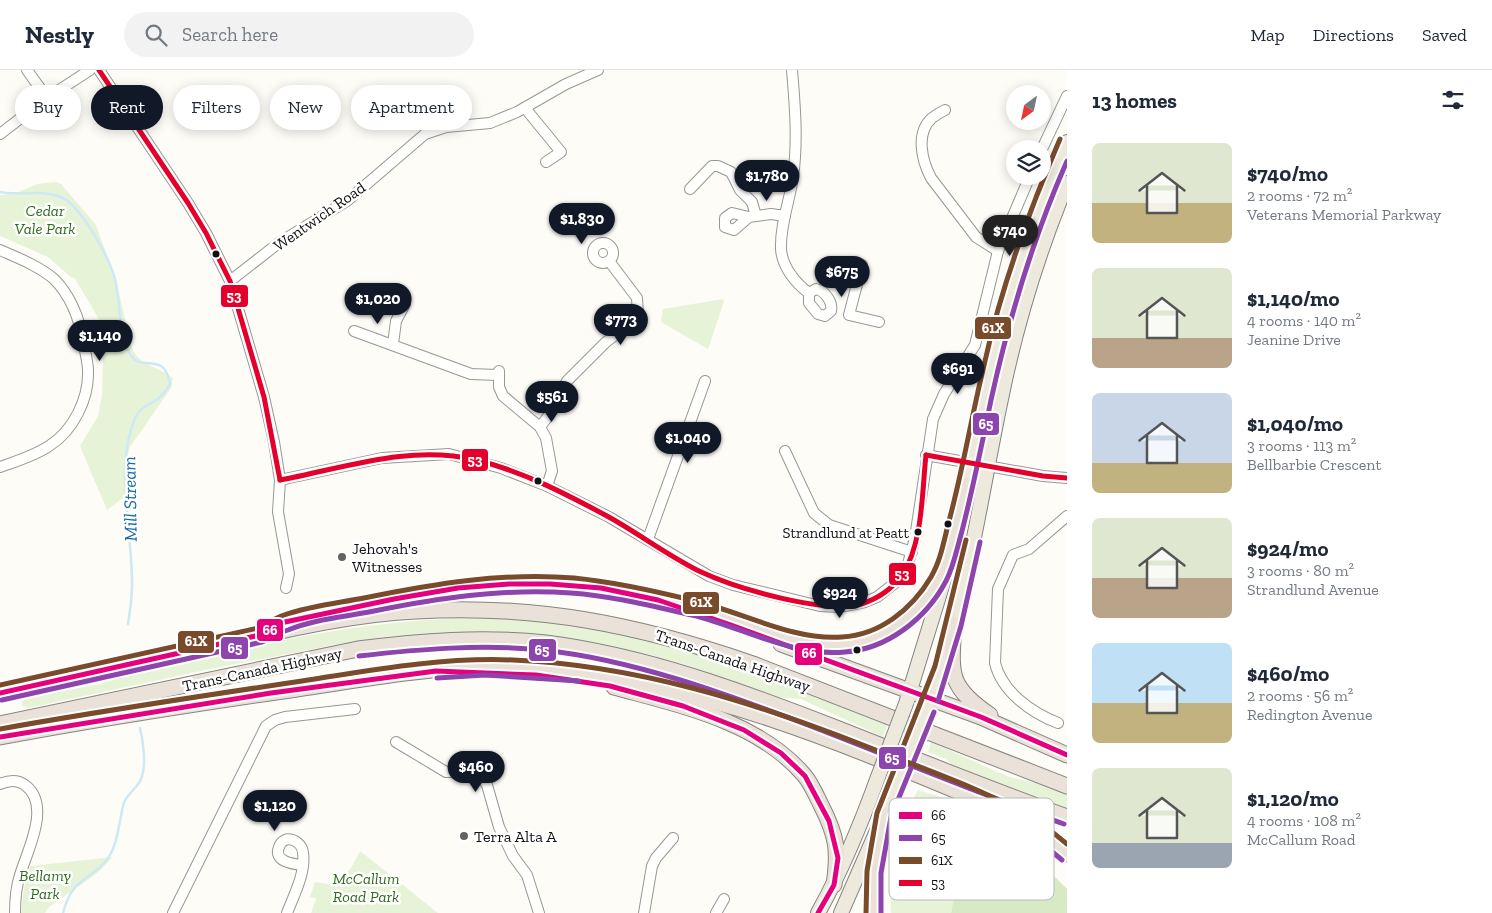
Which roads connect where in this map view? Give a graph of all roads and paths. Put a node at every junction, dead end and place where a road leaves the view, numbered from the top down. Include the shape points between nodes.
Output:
1 (27, 70) edge
2 (90, 70) edge
3 (99, 70) edge
4 (598, 70) edge
5 (792, 70) edge
6 (38, 85) edge
7 (67, 85) edge
8 (1067, 96) edge
9 (525, 108) junction
10 (945, 110) dead end
11 (15, 123) edge
12 (0, 134) edge
13 (1046, 140) edge
14 (1067, 142) edge
15 (546, 162) dead end
16 (1067, 183) edge
17 (1026, 185) edge
18 (690, 189) dead end
19 (786, 216) junction
20 (0, 250) edge
21 (998, 251) junction
22 (609, 260) dead end
23 (862, 265) dead end
24 (230, 281) junction
25 (809, 292) junction
26 (405, 304) dead end
27 (831, 310) junction
28 (849, 314) junction
29 (879, 322) dead end
30 (354, 331) dead end
31 (393, 344) junction
32 (705, 381) dead end
33 (540, 428) junction
34 (785, 451) dead end
35 (926, 455) junction
36 (971, 463) junction
37 (988, 466) junction
38 (0, 467) edge
39 (1067, 478) edge
40 (280, 480) junction
41 (968, 485) junction
42 (547, 486) junction
43 (1067, 516) edge
44 (648, 540) junction
45 (912, 552) junction
46 (286, 588) dead end
47 (658, 600) junction
48 (954, 624) junction
49 (260, 635) junction
50 (436, 671) junction
51 (0, 693) edge
52 (908, 696) junction
53 (929, 704) junction
54 (355, 710) dead end
55 (0, 724) edge
56 (1058, 724) dead end
57 (1016, 733) junction
58 (0, 737) edge
59 (396, 742) dead end
60 (1067, 755) edge
61 (0, 784) edge
62 (1067, 786) edge
63 (891, 798) edge
64 (973, 798) edge
65 (1018, 798) edge
66 (889, 803) edge
67 (1054, 812) edge
68 (884, 815) junction
69 (1067, 817) edge
70 (674, 838) dead end
71 (1054, 843) edge
72 (1067, 854) edge
73 (302, 865) dead end
74 (834, 885) junction
75 (724, 899) dead end
76 (15, 913) edge
77 (173, 913) edge
78 (287, 913) edge
79 (539, 913) edge
80 (644, 913) edge
81 (716, 913) edge
82 (818, 913) edge
83 (841, 913) edge
84 (873, 913) edge

1 - 6 street
2 - 7 street
3 - 24 street via 193,211
4 - 9 street, Wentwich Road
5 - 19 street via 795,151
8 - 13 street
9 - 15 street via 561,152
9 - 24 street, Wentwich Road via 490,123 446,127 425,134 347,201 280,242
10 - 21 street via 930,119 923,130 922,154 926,168 976,237
11 - 12 street
14 - 36 main road via 1038,209 1008,299
16 - 37 main road via 1020,314
17 - 21 street
18 - 19 street via 712,166 725,168 752,202 753,216
19 - 25 street via 781,249 783,259 800,286
20 - 38 street via 41,270 62,288 79,326 88,369 87,389 81,407 65,431 50,446 34,455
21 - 35 street via 979,335 938,405
22 - 33 street via 637,298 638,314 567,381
23 - 28 street
24 - 40 street via 264,397
25 - 27 street via 820,290 831,303
25 - 27 street via 809,303 818,314 825,316
26 - 31 street via 396,320
27 - 28 street
28 - 29 street
30 - 31 street
31 - 33 street via 471,374 498,373 503,396
32 - 44 street
33 - 42 street via 546,438 552,471
34 - 45 street via 820,520
35 - 36 street
35 - 45 street
36 - 37 street
36 - 41 main road
37 - 39 street
37 - 48 main road
40 - 42 street via 382,458 449,454 501,468
40 - 46 street via 278,512 289,574
41 - 47 highway via 938,579 909,617 871,639 845,645 816,643 729,616
41 - 52 main road via 946,578
42 - 44 street
43 - 56 street via 1029,549 1013,555 998,589 994,663 1004,684 1031,710
44 - 45 street via 709,576 733,585 820,606 839,607 865,602 886,591 902,574
47 - 49 highway via 601,588 550,584 458,588 285,622
47 - 52 highway
48 - 53 main road
48 - 57 highway via 952,659 955,680 969,700
49 - 51 highway, Trans-Canada Highway
49 - 62 highway, Trans-Canada Highway via 367,616 416,611 497,610 621,625 701,646 753,664
50 - 58 highway via 280,691
50 - 64 highway via 484,667 565,672 670,689 743,709
50 - 74 highway via 536,675 610,686 683,706 744,730 781,753 805,776 814,791 829,820 835,842 838,858
52 - 53 highway
52 - 74 main road, bridge
53 - 57 highway via 981,718
53 - 63 main road, bridge
54 - 77 street via 285,718 266,726
55 - 65 highway, Trans-Canada Highway via 358,649 424,641 519,641 599,651 688,673
57 - 60 highway
59 - 79 street via 446,772 473,772 481,776 499,827 513,856 528,875
61 - 76 street via 17,780 28,787 36,805 36,828 20,876
66 - 68 main road, bridge
67 - 69 highway, Trans-Canada Highway
68 - 83 main road
68 - 84 highway via 874,872
70 - 80 street via 652,866
71 - 72 highway
73 - 78 street
74 - 82 main road
75 - 81 street

